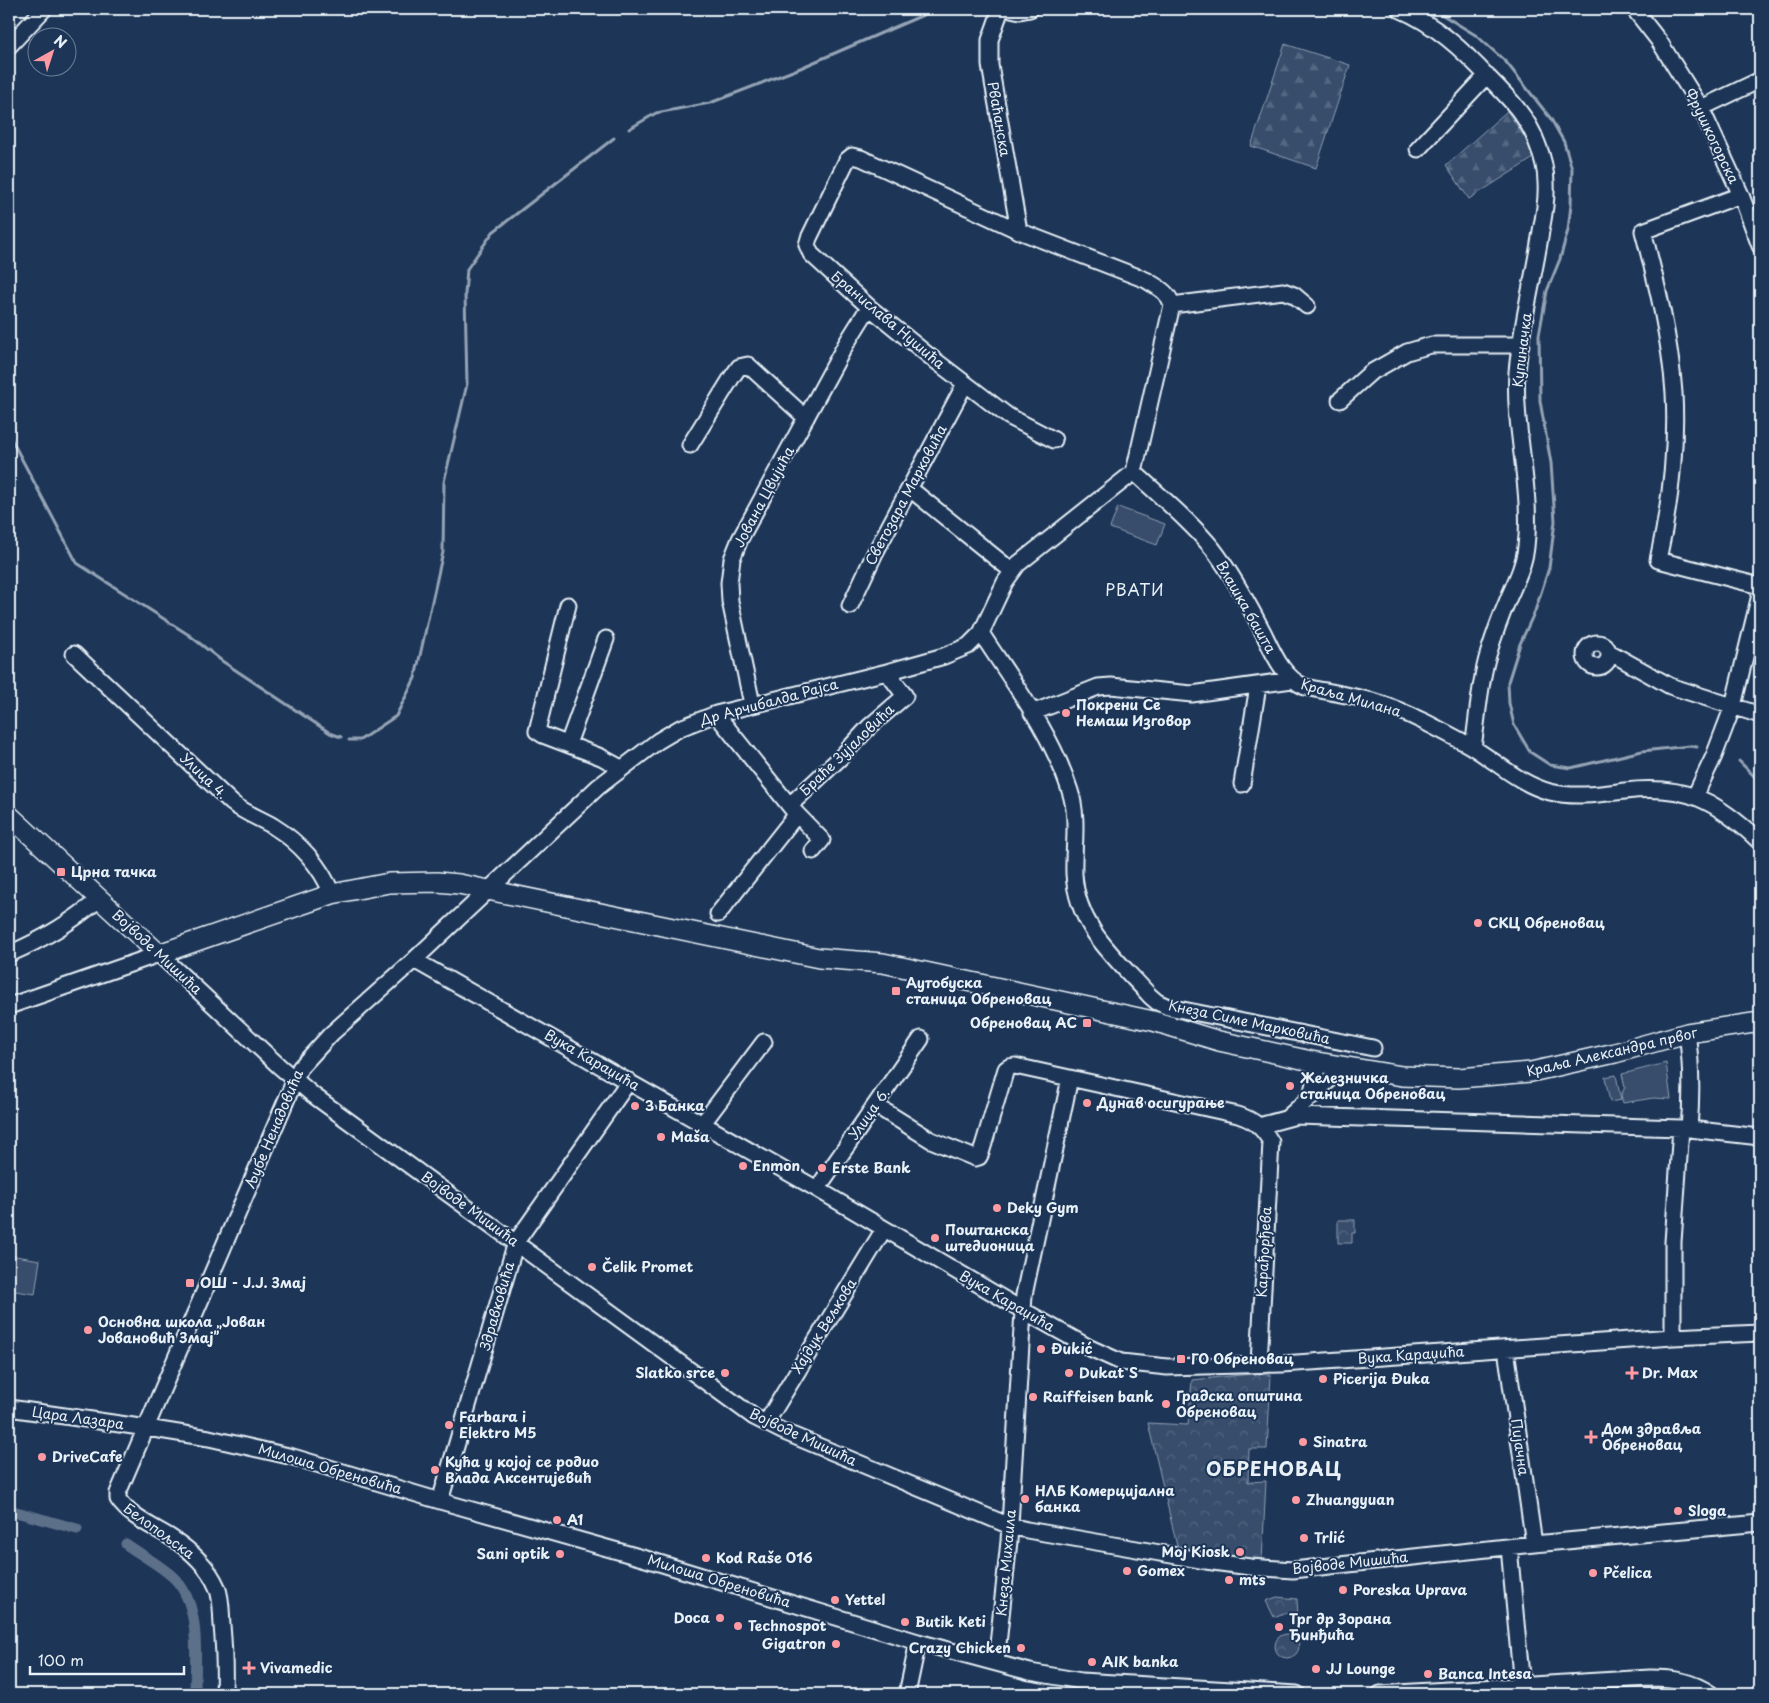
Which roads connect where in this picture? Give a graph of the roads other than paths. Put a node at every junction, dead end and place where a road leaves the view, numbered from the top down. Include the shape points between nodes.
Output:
1 (44, 9) edge
2 (1001, 9) edge
3 (1011, 9) edge
4 (1030, 9) edge
5 (1399, 9) edge
6 (1634, 9) edge
7 (9, 46) edge
8 (1487, 75) junction
9 (1760, 80) edge
10 (1702, 108) junction
11 (1418, 149) dead end
12 (1740, 195) junction
13 (1019, 231) junction
14 (1760, 246) edge
15 (1172, 305) junction
16 (869, 306) junction
17 (1307, 306) dead end
18 (1521, 345) junction
19 (965, 384) junction
20 (1340, 400) dead end
21 (806, 418) junction
22 (1054, 440) dead end
23 (690, 444) dead end
24 (1134, 472) junction
25 (909, 488) junction
26 (1012, 572) junction
27 (1760, 586) edge
28 (1760, 595) edge
29 (568, 605) dead end
30 (850, 606) dead end
31 (981, 633) junction
32 (606, 639) dead end
33 (1609, 652) dead end
34 (74, 654) dead end
35 (887, 672) junction
36 (1292, 680) junction
37 (1258, 686) junction
38 (752, 704) junction
39 (1733, 706) junction
40 (1032, 712) junction
41 (716, 714) junction
42 (1760, 714) edge
43 (568, 744) junction
44 (1473, 747) junction
45 (621, 768) junction
46 (1242, 784) dead end
47 (1694, 796) junction
48 (794, 809) junction
49 (9, 815) edge
50 (1760, 842) edge
51 (813, 851) dead end
52 (487, 890) junction
53 (332, 894) junction
54 (99, 899) junction
55 (718, 914) dead end
56 (9, 954) edge
57 (159, 954) junction
58 (414, 960) junction
59 (9, 1006) edge
60 (1760, 1022) edge
61 (1687, 1033) junction
62 (921, 1038) dead end
63 (764, 1042) dead end
64 (1373, 1048) dead end
65 (1311, 1062) junction
66 (1345, 1068) junction
67 (1070, 1078) junction
68 (295, 1080) junction
69 (629, 1081) junction
70 (1316, 1093) junction
71 (875, 1105) junction
72 (1287, 1118) junction
73 (1334, 1118) junction
74 (703, 1123) junction
75 (1259, 1126) junction
76 (1685, 1128) junction
77 (1760, 1137) edge
78 (1271, 1142) junction
79 (817, 1189) junction
80 (884, 1229) junction
81 (516, 1242) junction
82 (1024, 1311) junction
83 (1760, 1333) edge
84 (1673, 1337) junction
85 (1506, 1349) junction
86 (1259, 1363) junction
87 (9, 1408) edge
88 (766, 1423) junction
89 (147, 1428) junction
90 (440, 1501) junction
91 (1760, 1523) edge
92 (1010, 1526) junction
93 (1534, 1544) junction
94 (1509, 1547) junction
95 (918, 1642) junction
96 (996, 1664) junction
97 (1522, 1686) junction
98 (224, 1694) edge
99 (907, 1694) edge
100 (1297, 1694) edge
101 (1380, 1694) edge
102 (1711, 1694) edge

1 - 7 street
2 - 13 street, Рваћанска via 990,40 990,65
3 - 4 street
5 - 8 street, Купиначка via 1432,26
6 - 10 street, Фрушкогорска
8 - 11 street
8 - 18 street, Купиначка via 1528,125 1537,142 1546,176 1538,255
9 - 10 street
10 - 12 street, Фрушкогорска
12 - 14 street, Фрушкогорска
12 - 27 street via 1643,231 1666,329 1674,393 1674,446 1668,517 1658,560
13 - 15 street via 1146,280 1164,292
13 - 16 street, Бранислава Нушића via 852,156 812,229 807,246 811,254
15 - 17 street via 1283,291
15 - 24 street
16 - 19 street, Бранислава Нушића
16 - 21 street, Јована Цвијића
18 - 20 street via 1431,346 1407,352 1370,373
18 - 44 street, Купиначка via 1517,396 1526,495 1526,548 1488,655 1480,687
19 - 22 street, Бранислава Нушића via 1008,416
19 - 25 street, Светозара Марковића
21 - 23 street via 748,365 740,367 732,377
21 - 38 street, Јована Цвијића via 740,539 730,569 730,601
24 - 26 street
24 - 36 street, Влашка башта via 1214,550
25 - 26 street
25 - 30 street, Светозара Марковића
26 - 31 street via 998,594
28 - 39 street
29 - 43 street via 537,731
31 - 35 street, Др Арчибалда Рајса via 974,642 959,651
31 - 40 street, Кнеза Симе Марковића
32 - 43 street
33 - 39 street via 1663,683
34 - 53 street, Улица 4. via 232,803 296,843 319,869
35 - 38 street, Др Арчибалда Рајса
35 - 48 street, Браће Зујаловића via 905,696 869,727
36 - 37 street, Краља Милана
36 - 44 street, Краља Милана via 1305,687 1379,703
37 - 40 street, Краља Милана via 1192,694 1098,687
37 - 46 street
38 - 41 street, Др Арчибалда Рајса
39 - 42 street
39 - 47 street
40 - 64 street, Кнеза Симе Марковића via 1063,771 1073,801 1074,873 1080,907 1098,939 1150,996 1168,1007
41 - 45 street, Др Арчибалда Рајса via 667,734
41 - 48 street, Браће Зујаловића
43 - 45 street
44 - 47 street, Краља Милана via 1523,780 1547,791 1577,795 1660,789
45 - 52 street, Др Арчибалда Рајса
47 - 50 street, Краља Милана via 1722,810
48 - 51 street, Браће Зујаловића via 822,840
48 - 55 street, Браће Зујаловића
49 - 54 main road, Војводе Мишића
52 - 53 main road, Краља Александра првог via 444,882 414,881
52 - 58 street, Љубе Ненадовића
52 - 65 main road, Краља Александра првог via 819,958 883,963 1152,1021 1219,1041
53 - 57 main road, Краља Александра првог
54 - 56 street via 52,933
54 - 57 main road, Војводе Мишића
57 - 59 street
57 - 68 street, Војводе Мишића
58 - 68 street, Љубе Ненадовића via 331,1034 305,1062
58 - 69 street, Вука Караџића
60 - 61 main road, Краља Александра првог
61 - 66 main road, Краља Александра првог via 1615,1053 1504,1075 1459,1078 1402,1076
61 - 76 street via 1692,1095
62 - 71 street, Улица 6.
63 - 74 street
65 - 66 main road, Краља Александра првог
65 - 70 street via 1316,1073
66 - 70 street, Карађорђева
67 - 71 street via 1015,1066 1006,1069 981,1153 975,1158 931,1140
67 - 75 street via 1238,1114
67 - 82 street, Кнеза Михаила via 1027,1277
68 - 81 street, Војводе Мишића
68 - 89 street, Љубе Ненадовића
69 - 74 street, Вука Караџића
69 - 81 street, Здравковића
70 - 72 street, Карађорђева
70 - 73 street via 1322,1106
71 - 79 street, Улица 6.
72 - 73 street
72 - 75 street, Карађорђева
72 - 78 street, Карађорђева
73 - 76 street
74 - 79 street, Вука Караџића
75 - 78 street
76 - 77 street
76 - 84 street via 1673,1242
78 - 86 street, Карађорђева
79 - 80 street, Вука Караџића
80 - 82 street, Вука Караџића
80 - 88 street, Хајдук Вељкова
81 - 88 street, Војводе Мишића via 725,1397
81 - 90 street, Здравковића
82 - 86 street, Вука Караџића via 1090,1348 1130,1364 1186,1367
82 - 92 street, Кнеза Михаила
83 - 84 street, Вука Караџића
84 - 85 street, Вука Караџића
85 - 86 street, Вука Караџића
85 - 93 street, Пијачна
87 - 89 street, Цара Лазара
88 - 92 street, Војводе Мишића
89 - 90 street, Милоша Обреновића via 293,1457
89 - 98 street, Белопољска via 118,1499 129,1512 197,1558 213,1579 221,1603 226,1666
90 - 95 street, Милоша Обреновића via 656,1562
91 - 93 street, Војводе Мишића
92 - 94 street, Војводе Мишића via 1206,1561 1293,1570
92 - 96 street, Кнеза Михаила
93 - 94 street, Војводе Мишића
94 - 97 street
95 - 96 street, Милоша Обреновића
95 - 99 street
96 - 100 street, Милоша Обреновића via 1081,1681
97 - 101 street
97 - 102 street via 1663,1678 1692,1684

